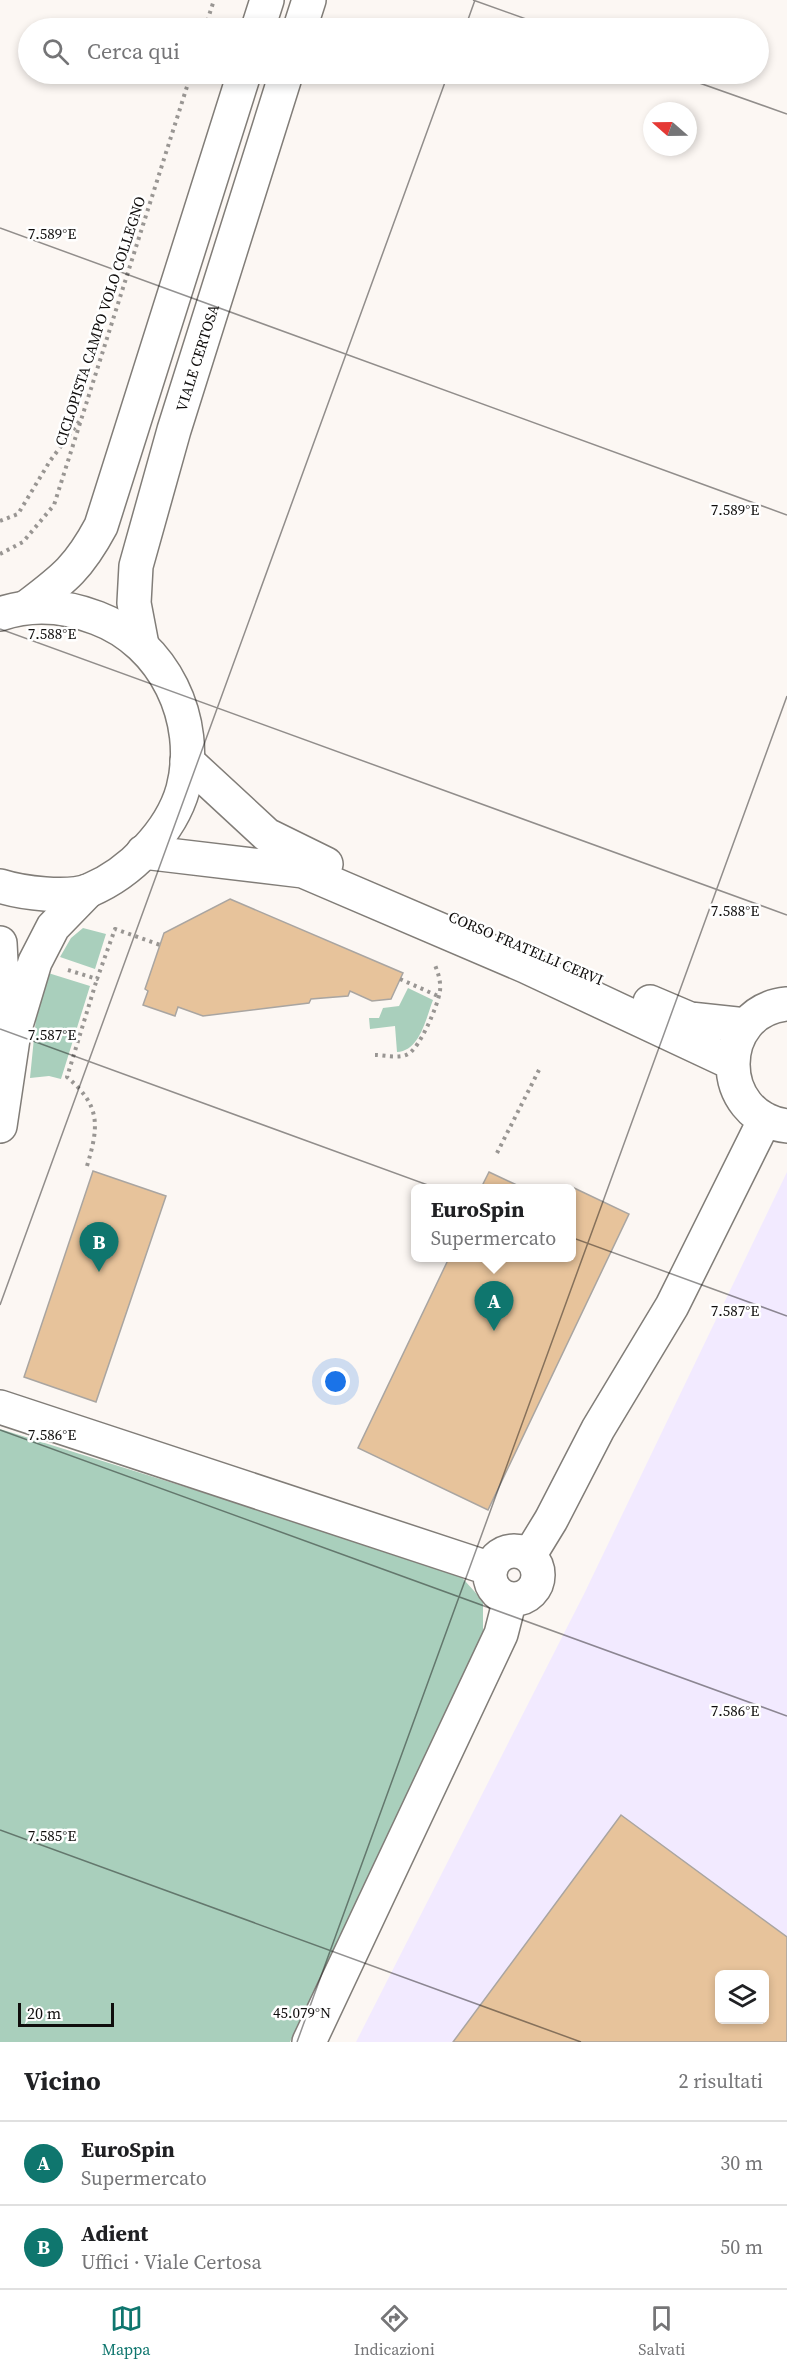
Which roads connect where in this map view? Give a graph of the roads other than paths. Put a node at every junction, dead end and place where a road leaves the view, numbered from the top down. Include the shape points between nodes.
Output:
1 (267, 0) edge
2 (309, 0) edge
3 (261, 18) edge
4 (303, 18) edge
5 (241, 84) edge
6 (283, 84) edge
7 (14, 610) edge
8 (142, 645) junction
9 (187, 761) junction
10 (143, 852) junction
11 (0, 886) edge
12 (88, 891) junction
13 (0, 943) edge
14 (787, 1004) edge
15 (746, 1025) junction
16 (14, 1032) junction
17 (732, 1063) junction
18 (776, 1122) edge
19 (0, 1126) edge
20 (0, 1407) edge
21 (529, 1556) junction
22 (491, 1569) junction
23 (510, 1599) junction
24 (309, 2042) edge

1 - 3 street
2 - 4 street
5 - 7 street via 101,526 86,554 68,575
6 - 8 street, VIALE CERTOSA via 174,430 136,566 134,603
7 - 8 street via 77,610 112,623
8 - 9 street via 168,676 182,709
9 - 10 street via 182,790 168,822
9 - 15 street, CORSO FRATELLI CERVI via 267,835 317,861 690,1019
10 - 12 street
10 - 17 street, CORSO FRATELLI CERVI via 303,871 529,968
11 - 12 street via 23,893
12 - 16 street via 53,927 35,962
13 - 16 street
14 - 15 street via 760,1013
15 - 17 street
16 - 19 street
17 - 18 street via 743,1100 757,1115
18 - 21 street
20 - 22 street
21 - 22 street via 507,1552
21 - 23 street via 537,1568 538,1582 530,1594
22 - 23 street via 492,1584
23 - 24 street via 501,1634

